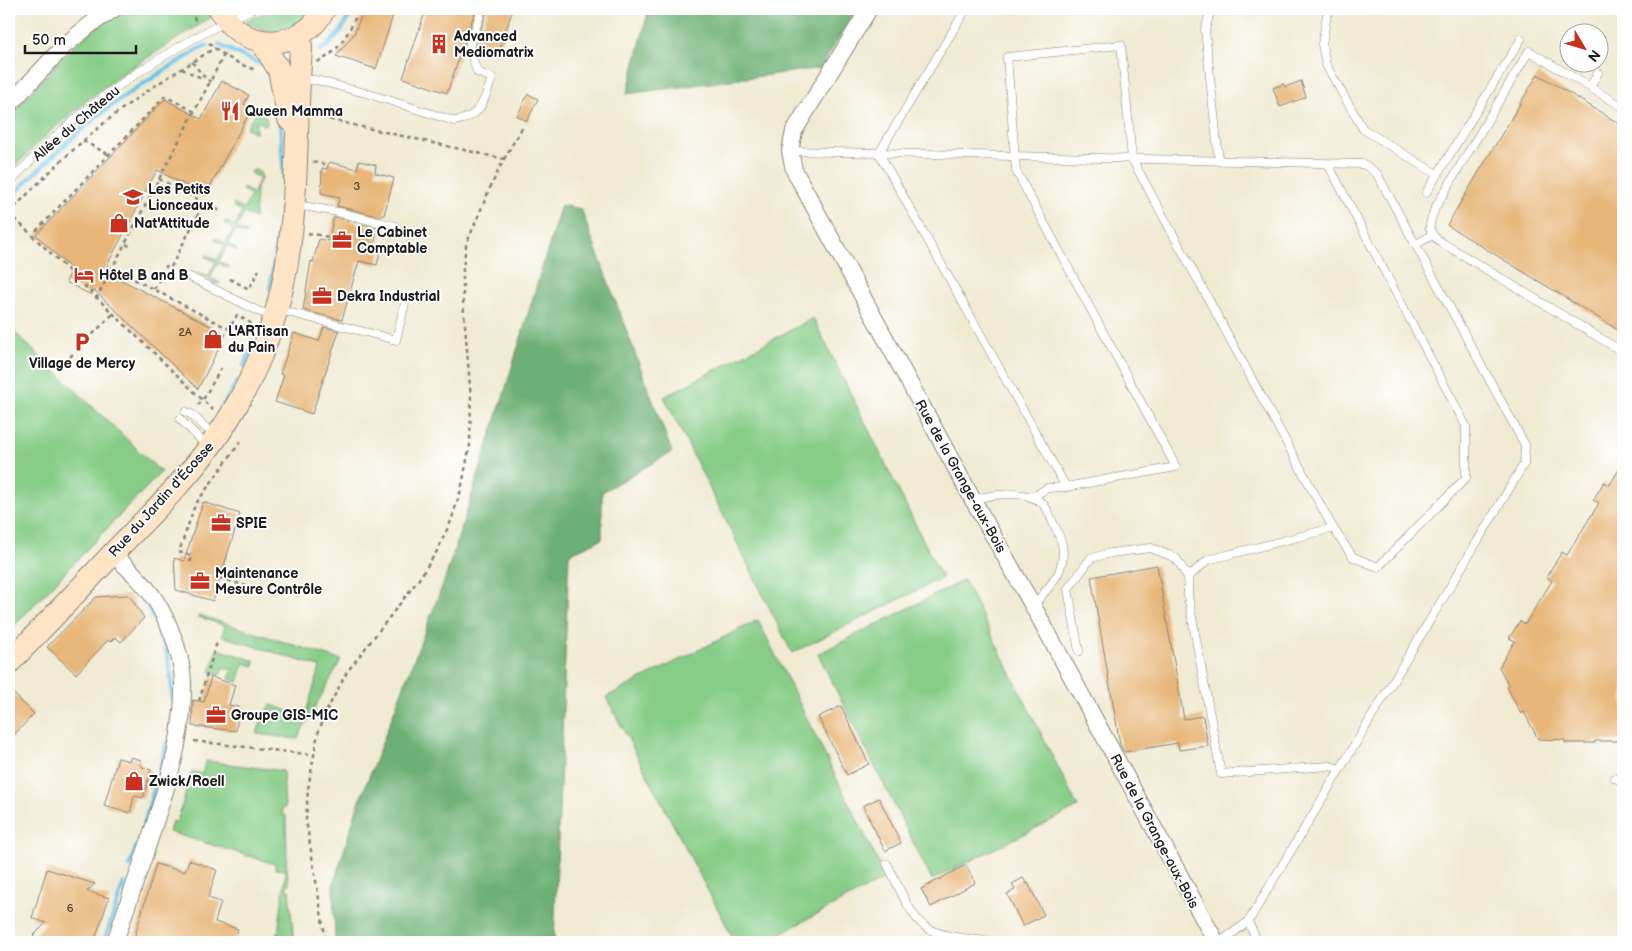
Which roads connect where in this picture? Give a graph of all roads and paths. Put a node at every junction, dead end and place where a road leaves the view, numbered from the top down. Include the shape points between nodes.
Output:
1 (114, 9) edge
2 (252, 9) edge
3 (324, 9) edge
4 (482, 9) edge
5 (869, 9) edge
6 (966, 9) edge
7 (1211, 9) edge
8 (1330, 9) edge
9 (223, 15) edge
10 (300, 35) junction
11 (1521, 39) dead end
12 (261, 41) junction
13 (215, 48) dead end
14 (224, 55) dead end
15 (192, 62) junction
16 (182, 68) junction
17 (1598, 73) dead end
18 (206, 79) junction
19 (210, 82) junction
20 (291, 82) junction
21 (1590, 87) junction
22 (9, 105) edge
23 (1623, 107) edge
24 (195, 112) junction
25 (298, 113) junction
26 (522, 128) dead end
27 (82, 141) junction
28 (790, 151) junction
29 (879, 153) junction
30 (110, 155) junction
31 (1014, 156) junction
32 (504, 159) junction
33 (1132, 159) junction
34 (303, 161) junction
35 (1219, 161) junction
36 (1328, 164) junction
37 (328, 166) dead end
38 (1438, 175) junction
39 (160, 180) junction
40 (9, 183) edge
41 (1426, 193) dead end
42 (204, 203) junction
43 (294, 204) junction
44 (222, 212) dead end
45 (9, 213) edge
46 (395, 226) dead end
47 (36, 231) dead end
48 (305, 232) dead end
49 (1432, 236) junction
50 (329, 237) dead end
51 (126, 244) junction
52 (1415, 245) junction
53 (131, 247) dead end
54 (167, 265) dead end
55 (171, 267) dead end
56 (114, 268) junction
57 (259, 270) dead end
58 (188, 276) dead end
59 (230, 279) dead end
60 (154, 289) junction
61 (96, 298) junction
62 (405, 303) dead end
63 (276, 312) junction
64 (113, 314) junction
65 (256, 325) dead end
66 (1623, 352) edge
67 (70, 357) dead end
68 (221, 368) dead end
69 (203, 400) junction
70 (210, 407) dead end
71 (188, 413) joint
72 (180, 419) dead end
73 (241, 441) dead end
74 (212, 443) junction
75 (1066, 487) junction
76 (1033, 497) junction
77 (973, 500) junction
78 (1333, 528) junction
79 (113, 554) junction
80 (190, 562) dead end
81 (1188, 577) junction
82 (220, 578) dead end
83 (256, 588) dead end
84 (1033, 606) junction
85 (217, 642) dead end
86 (1079, 650) dead end
87 (9, 664) edge
88 (199, 701) dead end
89 (178, 739) junction
90 (314, 755) junction
91 (1340, 769) junction
92 (1615, 778) dead end
93 (1623, 782) edge
94 (887, 864) dead end
95 (1248, 922) junction
96 (115, 942) edge
97 (326, 942) edge
98 (995, 942) edge
99 (1218, 942) edge
100 (1258, 942) edge

1 - 22 street via 64,46
2 - 9 lane, Allée du Château
3 - 10 street via 312,26
4 - 20 lane via 469,47 477,72 492,78 480,109 464,120 454,121 316,80
5 - 28 street via 794,131
6 - 29 lane
7 - 35 lane via 1205,30
8 - 38 lane via 1322,44 1326,65 1363,129
9 - 12 street via 237,30
9 - 40 lane, Allée du Château via 105,96
10 - 12 street via 274,42
10 - 20 street, Rue du Jardin d'Écosse via 301,49
11 - 38 lane
12 - 20 street, Rue du Jardin d'Écosse via 279,70
13 - 15 path
14 - 19 path
15 - 16 path
15 - 18 path
16 - 18 path
16 - 27 path
17 - 21 lane
18 - 19 path
19 - 24 path
20 - 25 street, Rue du Jardin d'Écosse
20 - 34 street, Rue du Jardin d'Écosse
21 - 23 lane
21 - 49 lane via 1529,51 1435,208 1429,226
24 - 30 path via 165,96
24 - 39 path
25 - 32 path
25 - 34 street, Rue du Jardin d'Écosse
26 - 32 path
27 - 30 path
27 - 45 path
28 - 29 lane
28 - 77 street, Rue de la Grange-aux-Bois via 794,170
29 - 31 lane
29 - 75 lane
30 - 47 path
31 - 33 lane
31 - 33 lane via 1007,57 1121,45
31 - 75 lane via 1016,171 1176,468
32 - 90 path via 466,245 463,268 471,400 470,445 461,490 437,551 347,672 318,733
33 - 35 lane
33 - 78 lane
34 - 37 path
34 - 43 street, Rue du Jardin d'Écosse
35 - 36 lane
36 - 52 lane via 1364,164 1377,174
36 - 78 lane via 1466,426 1466,478 1378,567 1353,557
38 - 41 lane
39 - 42 path
39 - 51 path
42 - 44 path
42 - 55 path
43 - 46 lane
43 - 63 street, Rue du Jardin d'Écosse via 286,269
45 - 61 path
48 - 50 path
49 - 52 lane
49 - 66 lane
51 - 53 path
51 - 56 path
52 - 91 lane via 1525,445 1524,464
54 - 60 path
56 - 60 path
56 - 61 path
57 - 59 path via 249,289
58 - 63 lane via 260,312
60 - 65 path via 229,329 237,315
61 - 64 path
62 - 63 lane via 396,340
63 - 74 street, Rue du Jardin d'Écosse via 247,385
64 - 67 path
64 - 69 path
68 - 69 path
69 - 70 path
69 - 71 path
71 - 74 lane
72 - 74 lane
73 - 80 path via 195,505 179,552 192,556
74 - 79 street, Rue du Jardin d'Écosse via 186,476
75 - 76 lane via 1048,488
76 - 77 lane via 991,495
76 - 84 lane via 1044,505 1061,538 1064,553 1060,571
77 - 84 street, Rue de la Grange-aux-Bois
78 - 81 lane via 1208,560
79 - 87 street, Rue du Jardin d'Écosse
79 - 89 street via 145,586 160,606 171,631 183,683
81 - 86 lane via 1176,558 1151,548 1091,558 1068,589
81 - 91 lane via 1188,596 1221,774 1330,766
82 - 83 path
84 - 99 street, Rue de la Grange-aux-Bois
85 - 88 path
89 - 90 path
89 - 96 street via 167,786
90 - 97 path via 306,820
91 - 95 lane
92 - 93 lane
94 - 98 lane via 922,925 937,933
95 - 99 lane
95 - 100 lane

